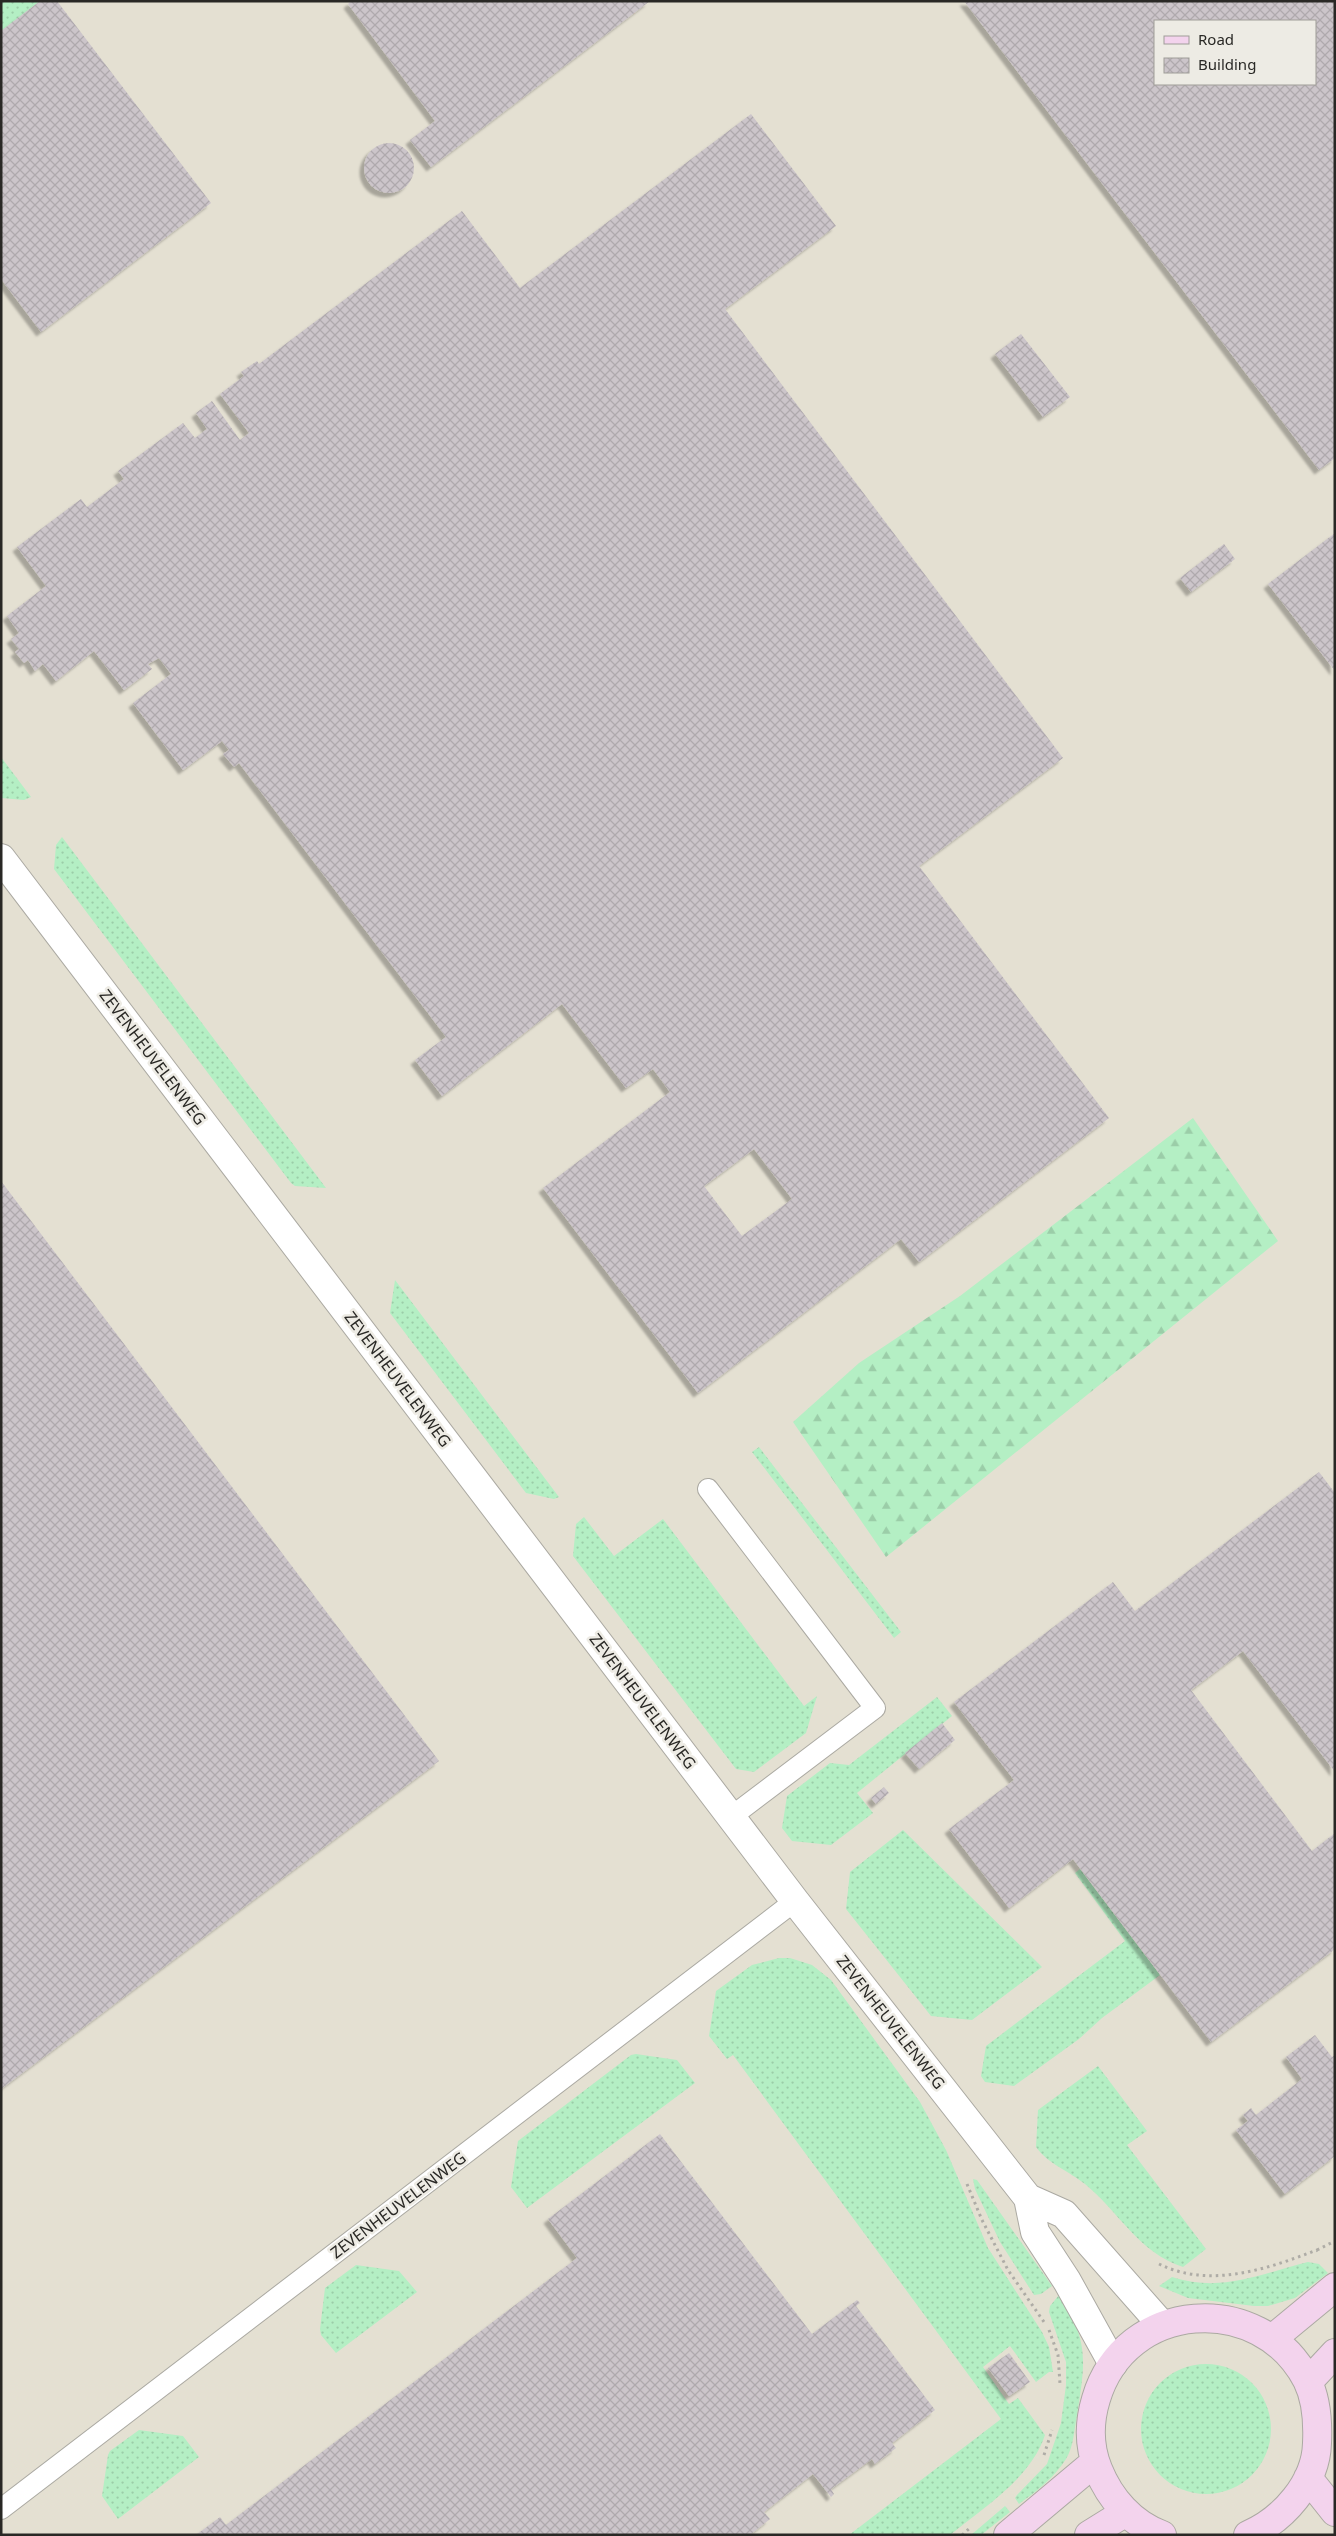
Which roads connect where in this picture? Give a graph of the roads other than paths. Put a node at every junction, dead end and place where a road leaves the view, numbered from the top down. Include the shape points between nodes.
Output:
1 (1, 858) edge
2 (708, 1489) dead end
3 (731, 1817) junction
4 (795, 1901) junction
5 (1028, 2198) junction
6 (1335, 2287) edge
7 (1162, 2325) junction
8 (1272, 2339) junction
9 (1335, 2353) edge
10 (1113, 2364) junction
11 (1308, 2382) junction
12 (1095, 2462) junction
13 (1308, 2478) junction
14 (1, 2509) edge
15 (1126, 2512) junction
16 (1335, 2512) edge
17 (1008, 2535) edge
18 (1089, 2535) edge
19 (1162, 2535) edge
20 (1248, 2535) edge

1 - 3 street, ZEVENHEUVELENWEG
2 - 3 lane via 875,1708
3 - 4 street, ZEVENHEUVELENWEG
4 - 5 street, ZEVENHEUVELENWEG
4 - 14 lane, ZEVENHEUVELENWEG
5 - 7 street, ZEVENHEUVELENWEG via 1064,2214
5 - 10 street, ZEVENHEUVELENWEG via 1035,2232 1067,2281
6 - 8 street
7 - 8 street via 1200,2317 1237,2322
7 - 10 street via 1144,2334
8 - 11 street via 1298,2366
9 - 11 street
10 - 12 street via 1100,2386 1093,2411 1091,2437
11 - 13 street via 1317,2414 1317,2446
12 - 15 street via 1112,2497
12 - 17 street
13 - 16 street
13 - 20 street via 1296,2498 1279,2516
15 - 18 street
15 - 19 street

